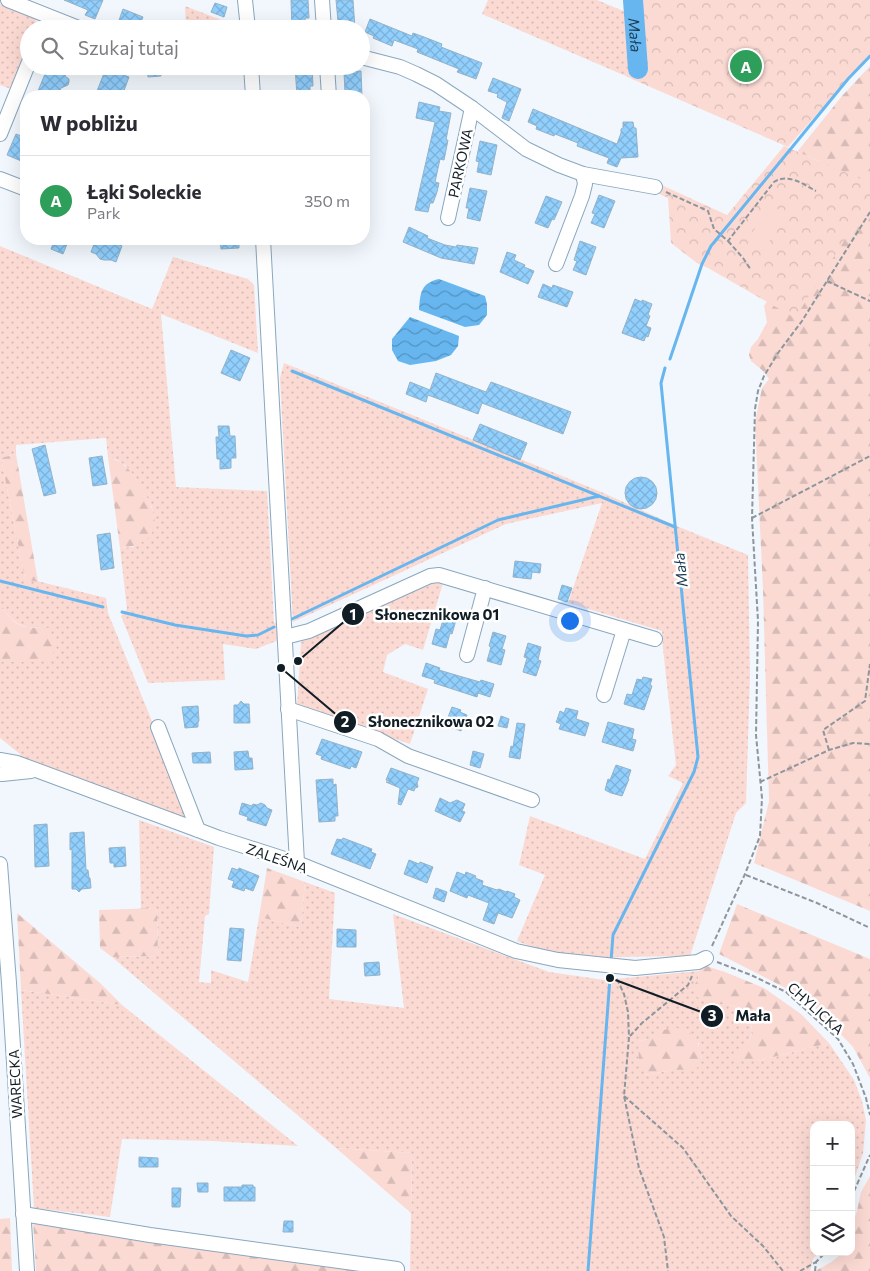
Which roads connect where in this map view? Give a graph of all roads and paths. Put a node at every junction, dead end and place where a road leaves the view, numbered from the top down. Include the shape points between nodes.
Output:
1 (8, 0) edge
2 (245, 0) edge
3 (322, 0) edge
4 (42, 20) edge
5 (247, 20) edge
6 (323, 20) edge
7 (370, 59) edge
8 (24, 75) edge
9 (252, 75) edge
10 (328, 75) edge
11 (253, 90) edge
12 (329, 90) edge
13 (472, 108) junction
14 (0, 134) edge
15 (583, 174) junction
16 (0, 179) edge
17 (20, 187) edge
18 (654, 187) joint
19 (816, 191) dead end
20 (870, 212) edge
21 (448, 218) dead end
22 (727, 240) junction
23 (263, 245) edge
24 (556, 264) dead end
25 (751, 270) dead end
26 (827, 281) junction
27 (870, 301) edge
28 (870, 456) edge
29 (752, 518) junction
30 (485, 588) junction
31 (624, 630) junction
32 (285, 637) junction
33 (655, 639) dead end
34 (467, 655) dead end
35 (870, 664) edge
36 (604, 695) dead end
37 (288, 709) junction
38 (158, 726) dead end
39 (870, 744) edge
40 (830, 750) junction
41 (0, 770) edge
42 (760, 782) junction
43 (532, 800) dead end
44 (198, 830) junction
45 (0, 864) edge
46 (297, 864) junction
47 (745, 874) junction
48 (870, 928) edge
49 (702, 960) junction
50 (610, 966) junction
51 (629, 1036) junction
52 (624, 1096) junction
53 (870, 1115) edge
54 (870, 1155) edge
55 (855, 1189) edge
56 (23, 1214) junction
57 (822, 1256) edge
58 (816, 1262) junction
59 (397, 1269) dead end
60 (27, 1271) edge
61 (668, 1271) edge
62 (783, 1271) edge
63 (800, 1271) edge
64 (815, 1271) edge

1 - 4 street
2 - 5 street
3 - 6 street
7 - 13 street, PARKOWA via 416,74
8 - 14 street
9 - 11 street
10 - 12 street
13 - 15 street, PARKOWA via 526,149
13 - 21 street, PARKOWA
15 - 18 street, PARKOWA
15 - 24 street via 584,190
16 - 17 street
18 - 22 path via 708,211 714,229
19 - 22 path via 796,181 778,179
20 - 26 path
22 - 25 path
23 - 32 street
26 - 27 path
26 - 29 path via 778,353 758,391
28 - 29 path
29 - 42 path via 758,621 756,735
30 - 31 street
30 - 32 street via 445,576 430,576 309,631
30 - 34 street
31 - 33 street
31 - 36 street
32 - 37 street
35 - 40 path via 865,701 823,730
37 - 43 street via 378,739 408,756
37 - 46 street
38 - 44 street
39 - 40 path via 853,743
40 - 42 path
41 - 44 street, ZALEŚNA via 17,763
42 - 47 path via 760,836
44 - 46 street, ZALEŚNA
45 - 56 street, WARECKA
46 - 50 street, ZALEŚNA via 516,951
47 - 48 path
47 - 49 path
49 - 50 street, ZALEŚNA via 636,968
49 - 51 path via 688,985
49 - 53 path, CHYLICKA via 751,975 786,992 838,1039 853,1064
50 - 51 path via 624,994
51 - 52 path
52 - 61 path via 639,1168 664,1237
52 - 62 path via 683,1148 731,1216 763,1246
54 - 55 path
56 - 59 street
56 - 60 street, WARECKA
57 - 58 path
58 - 63 path
58 - 64 path

